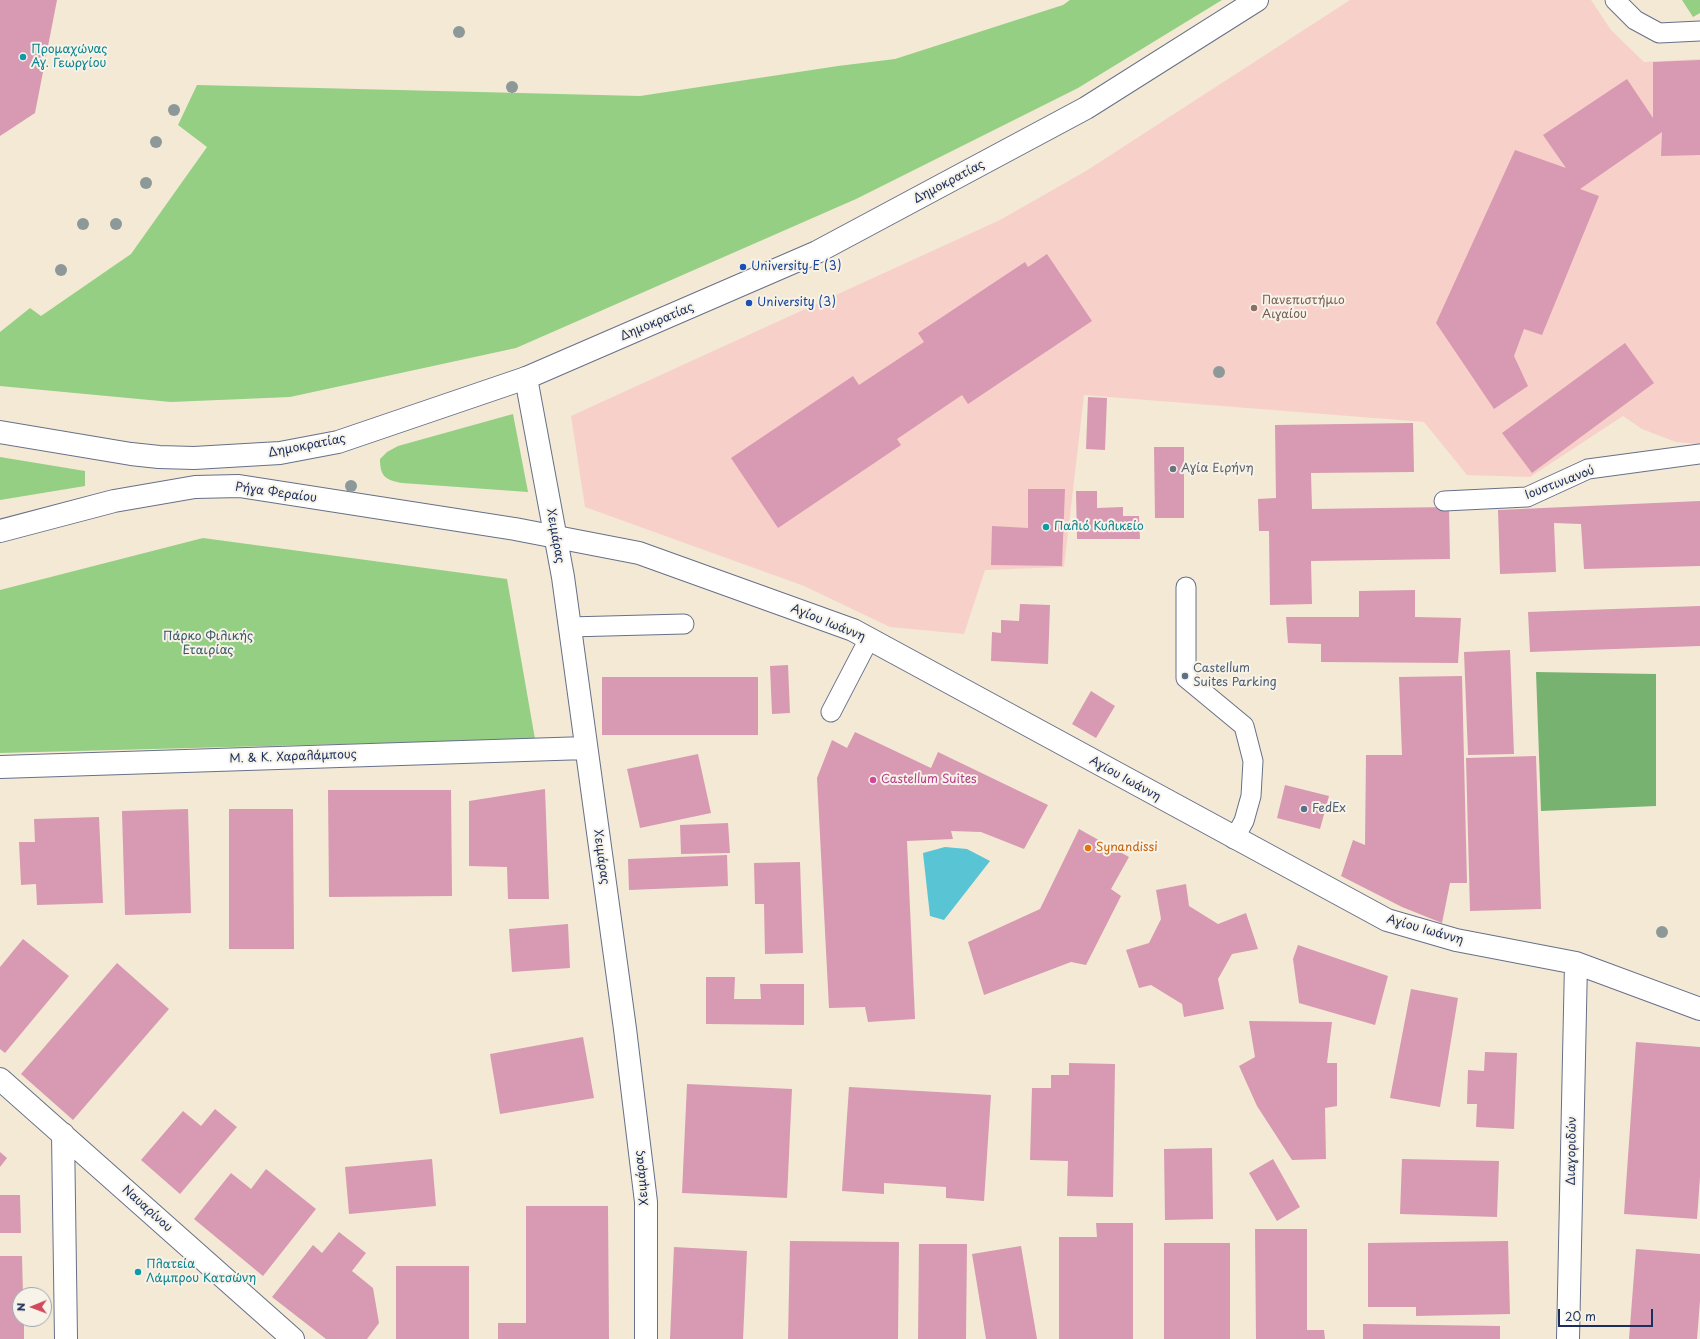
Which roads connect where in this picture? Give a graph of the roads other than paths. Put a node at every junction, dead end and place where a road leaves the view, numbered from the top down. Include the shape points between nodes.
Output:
1 (1257, 0) edge
2 (1615, 0) edge
3 (1700, 31) edge
4 (526, 378) junction
5 (0, 432) edge
6 (1700, 454) edge
7 (1444, 501) dead end
8 (0, 532) edge
9 (555, 536) junction
10 (1186, 587) dead end
11 (684, 624) dead end
12 (569, 627) junction
13 (869, 639) junction
14 (831, 712) dead end
15 (586, 748) junction
16 (0, 767) edge
17 (1234, 839) junction
18 (1576, 963) junction
19 (1700, 1009) edge
20 (0, 1079) edge
21 (64, 1134) junction
22 (66, 1339) edge
23 (293, 1339) edge
24 (646, 1339) edge
25 (1568, 1339) edge

1 - 4 street, Δημοκρατίας via 1086,108 817,252
2 - 3 lane via 1635,20 1659,33
4 - 5 street, Δημοκρατίας via 338,442 280,453 194,458 131,454
4 - 9 street, Χειμάρας
6 - 7 lane, Ιουστινιανού via 1588,470 1527,497
8 - 9 street, Ρήγα Φεραίου via 114,501 195,487 239,486
9 - 12 street, Χειμάρας
9 - 13 street, Αγίου Ιωάννη via 639,553 853,630
10 - 17 lane via 1186,678 1244,726 1253,761 1251,796 1244,821
11 - 12 lane
12 - 15 street, Χειμάρας
13 - 14 lane
13 - 17 street, Αγίου Ιωάννη
15 - 16 street, Μ. & Κ. Χαραλάμπους
15 - 24 street, Χειμάρας via 646,1202
17 - 18 street, Αγίου Ιωάννη via 1387,920 1456,940
18 - 19 street, Αγίου Ιωάννη
18 - 25 street, Διαγοριδών
20 - 21 street, Ναυαρίνου
21 - 22 street
21 - 23 street, Ναυαρίνου

